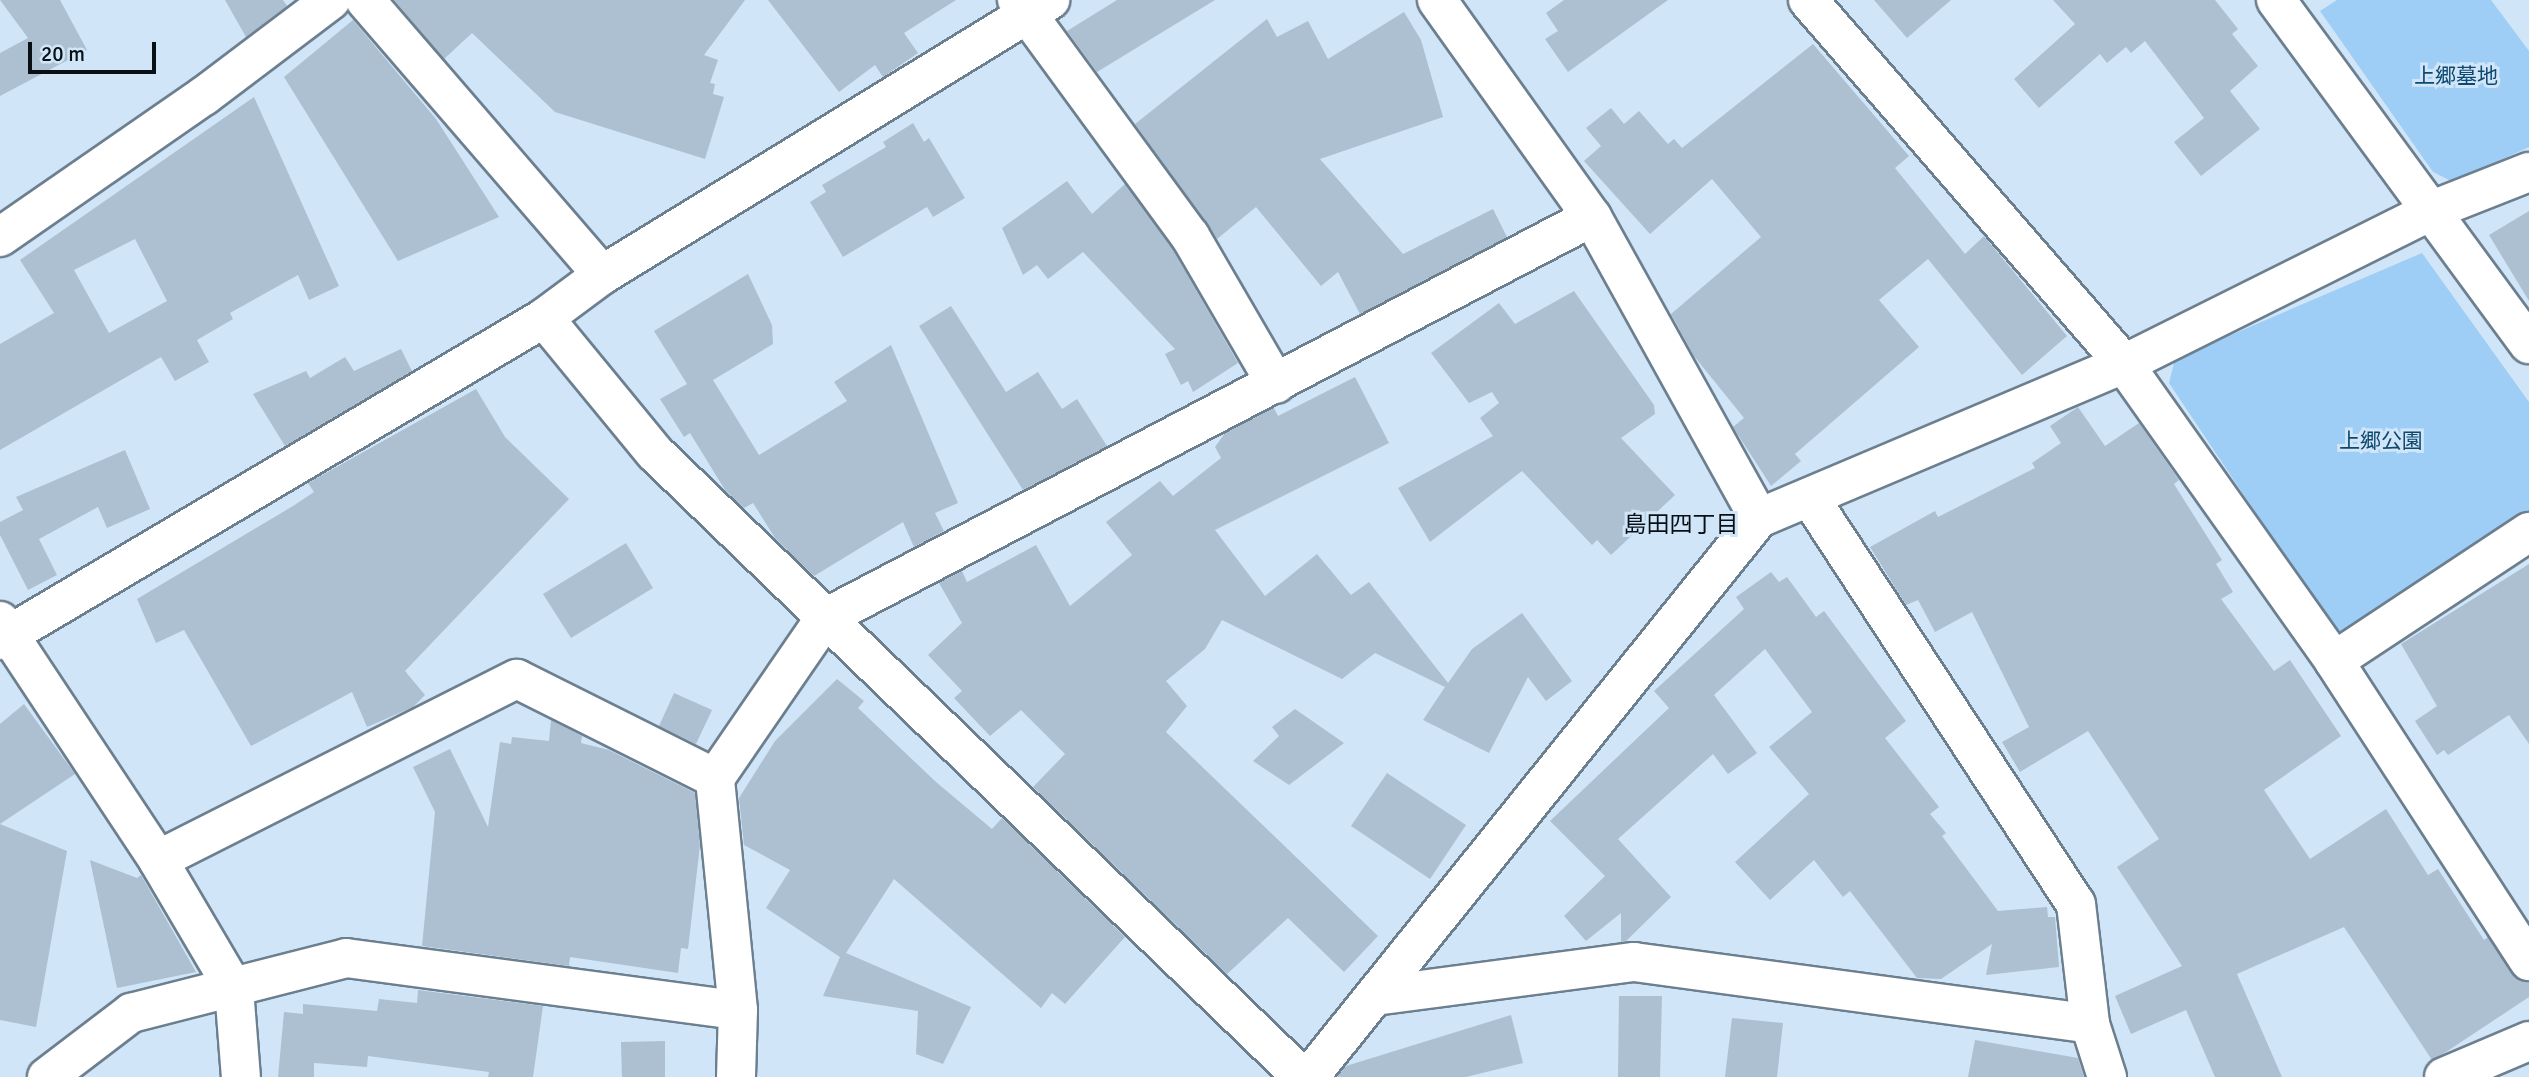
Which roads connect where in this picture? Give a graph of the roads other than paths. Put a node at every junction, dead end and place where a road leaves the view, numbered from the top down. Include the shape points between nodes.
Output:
1 (331, 0) edge
2 (365, 0) edge
3 (1437, 0) edge
4 (1808, 0) edge
5 (2276, 0) edge
6 (1031, 5) edge
7 (2529, 172) edge
8 (2435, 209) junction
9 (1592, 216) junction
10 (0, 237) edge
11 (602, 275) junction
12 (544, 318) junction
13 (2529, 344) edge
14 (2124, 364) junction
15 (1276, 384) junction
16 (1810, 498) junction
17 (1759, 518) junction
18 (2529, 532) edge
19 (825, 618) junction
20 (3, 632) edge
21 (2334, 661) junction
22 (715, 778) junction
23 (158, 860) junction
24 (2529, 961) edge
25 (234, 989) junction
26 (1375, 996) junction
27 (738, 1010) junction
28 (2090, 1024) junction
29 (2529, 1041) edge
30 (47, 1077) edge
31 (241, 1077) edge
32 (736, 1077) edge
33 (1301, 1077) edge
34 (1309, 1077) edge
35 (2107, 1077) edge
36 (2444, 1077) edge

1 - 10 street via 204,96
2 - 11 street
3 - 9 street
4 - 14 street
5 - 8 street
6 - 11 street
6 - 15 street via 1190,236
7 - 8 street
8 - 13 street
8 - 14 street
9 - 15 street
9 - 17 street
11 - 12 street
12 - 19 street via 655,453
12 - 20 street
14 - 16 street
14 - 21 street
15 - 19 street
16 - 17 street
16 - 28 street via 2076,904
17 - 26 street
18 - 21 street
19 - 22 street
19 - 33 street
20 - 23 street
21 - 24 street
22 - 23 street via 517,678
22 - 27 street
23 - 25 street
25 - 27 street via 346,958
25 - 30 street via 131,1013
25 - 31 street
26 - 28 street via 1634,962
26 - 34 street
27 - 32 street
28 - 35 street
29 - 36 street

